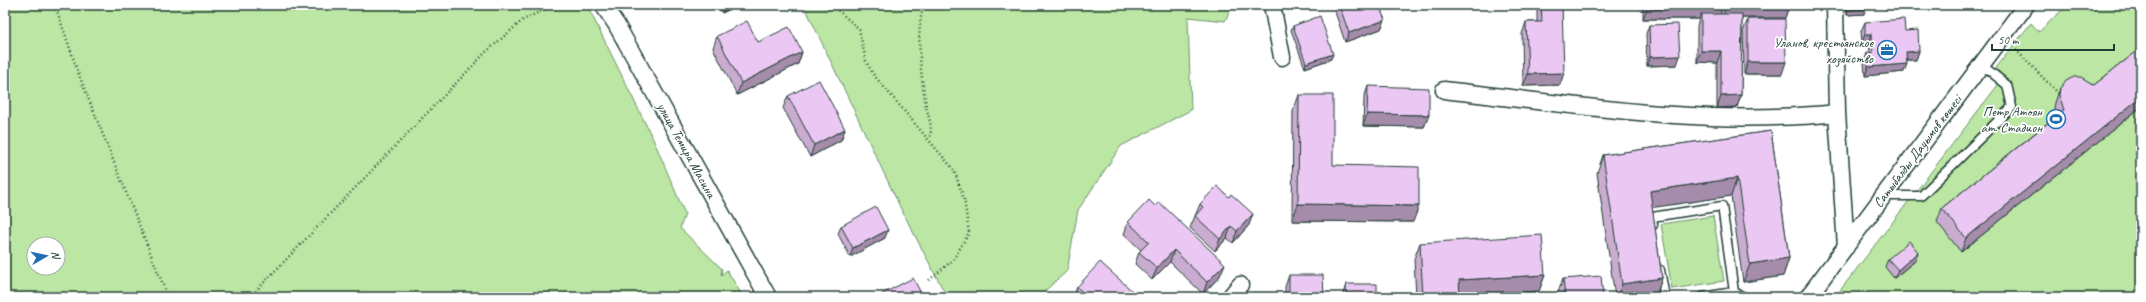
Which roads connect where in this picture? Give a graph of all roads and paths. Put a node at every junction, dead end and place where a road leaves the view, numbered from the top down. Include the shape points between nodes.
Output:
1 (56, 5) edge
2 (553, 5) edge
3 (603, 5) edge
4 (832, 5) edge
5 (924, 5) edge
6 (1272, 5) edge
7 (1834, 5) edge
8 (2026, 5) edge
9 (2013, 47) dead end
10 (1282, 57) dead end
11 (1982, 64) junction
12 (1444, 90) dead end
13 (2060, 95) edge
14 (1837, 113) junction
15 (930, 140) junction
16 (1884, 196) junction
17 (1654, 231) edge
18 (1846, 247) junction
19 (1659, 261) edge
20 (928, 281) dead end
21 (1734, 292) junction
22 (168, 297) edge
23 (250, 297) edge
24 (768, 297) edge
25 (1665, 297) edge
26 (1704, 297) edge
27 (1744, 297) edge
28 (1808, 297) edge

1 - 22 path via 79,75
2 - 23 path via 523,20 486,52
3 - 24 street, улица Темира Масина
4 - 15 path via 859,29 869,68
5 - 15 path via 921,13 920,38 925,102 932,125
6 - 10 street
7 - 14 street
8 - 11 street, Сатыбалды Дауымов көшесі
9 - 13 path
11 - 16 street, Сатыбалды Дауымов көшесі
11 - 16 lane via 2007,85 2012,108 1921,196
12 - 14 street via 1602,109 1707,118 1789,118
14 - 18 street
15 - 20 path via 954,170 964,199 969,232 953,260
16 - 18 street, Сатыбалды Дауымов көшесі
17 - 21 lane via 1652,217 1722,206
18 - 28 street, Сатыбалды Дауымов көшесі
19 - 25 lane
21 - 26 lane
21 - 27 lane

